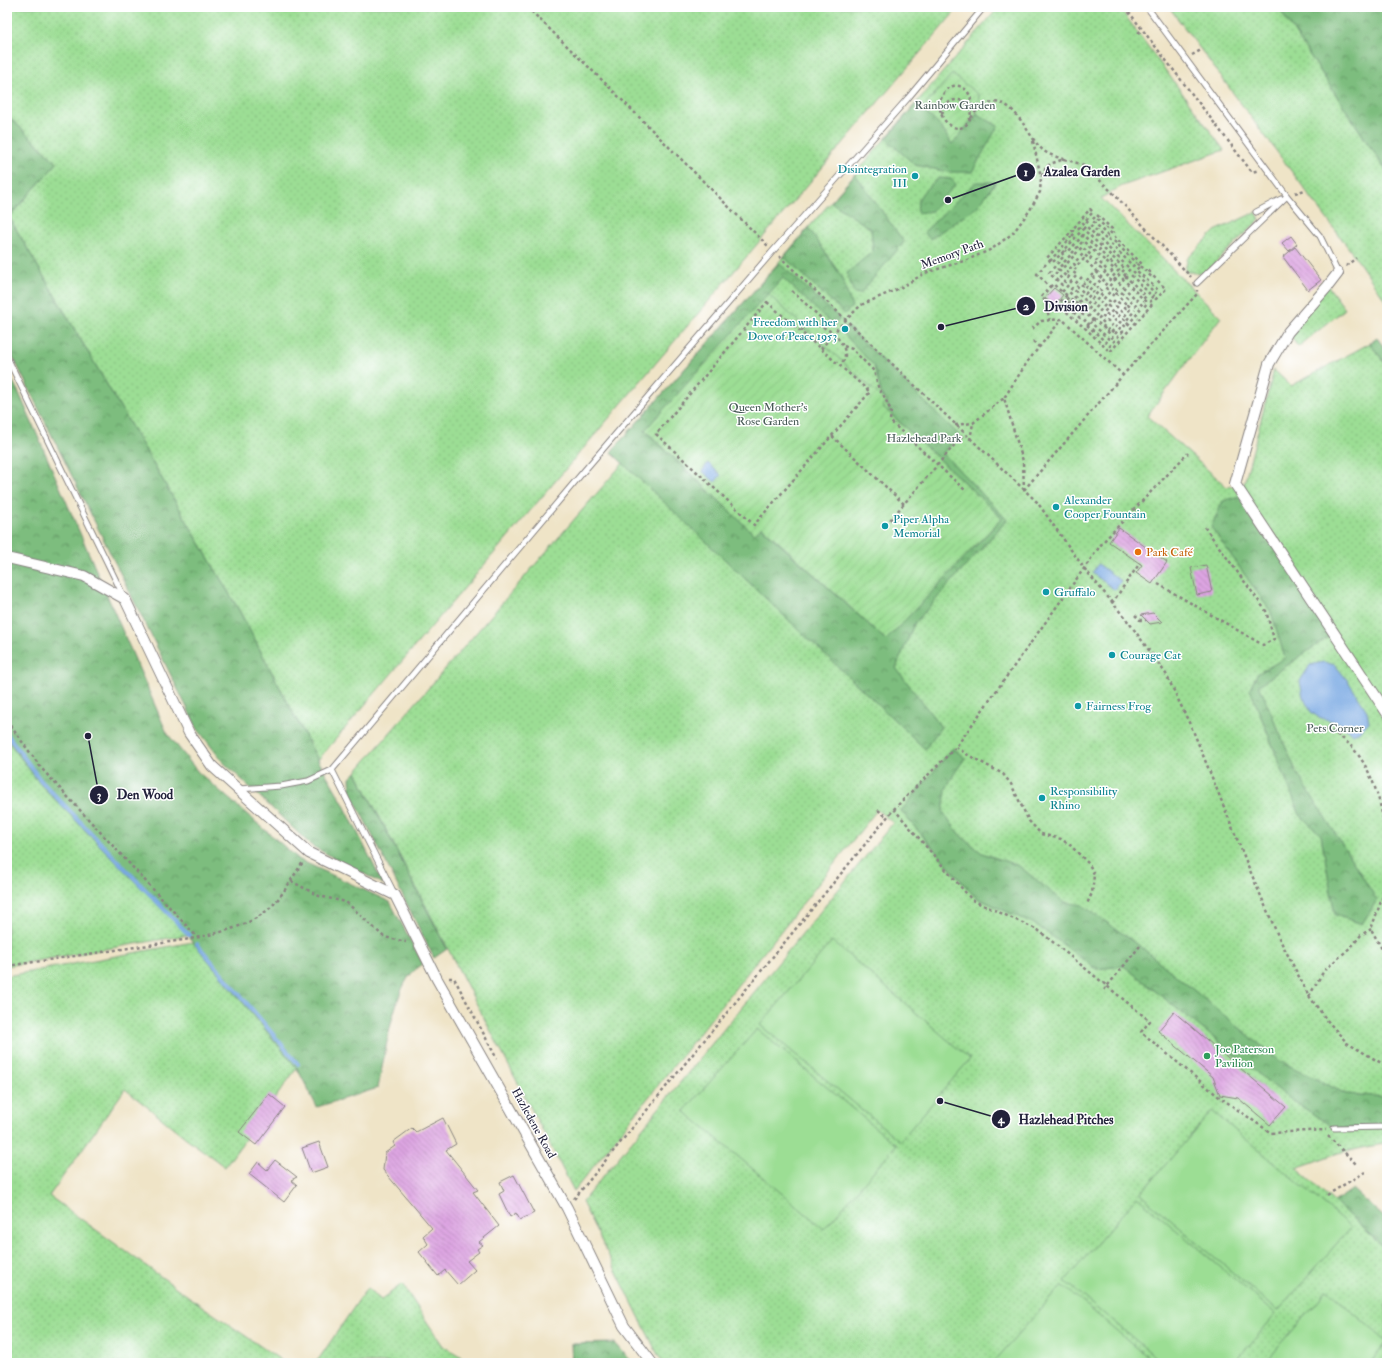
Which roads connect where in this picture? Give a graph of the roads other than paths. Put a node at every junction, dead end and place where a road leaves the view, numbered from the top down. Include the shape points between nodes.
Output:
1 (984, 7) edge
2 (1147, 7) edge
3 (1287, 196) junction
4 (1256, 212) dead end
5 (1338, 273) joint
6 (1197, 283) road end
7 (7, 357) edge
8 (7, 558) edge
9 (125, 599) junction
10 (1387, 713) edge
11 (332, 770) junction
12 (238, 789) junction
13 (395, 895) junction
14 (1387, 1127) edge
15 (1334, 1128) road end
16 (652, 1363) edge

1 - 11 lane via 584,471
2 - 3 lane
3 - 4 lane
3 - 5 lane via 1320,236
3 - 6 lane
5 - 10 street via 1288,332 1269,364 1234,484
7 - 9 lane
8 - 9 street via 84,576
9 - 12 street via 189,733 212,766
11 - 12 lane via 308,781
11 - 13 lane
12 - 13 street via 309,853
13 - 16 street, Hazledene Road via 441,986 567,1208 624,1326
14 - 15 lane

